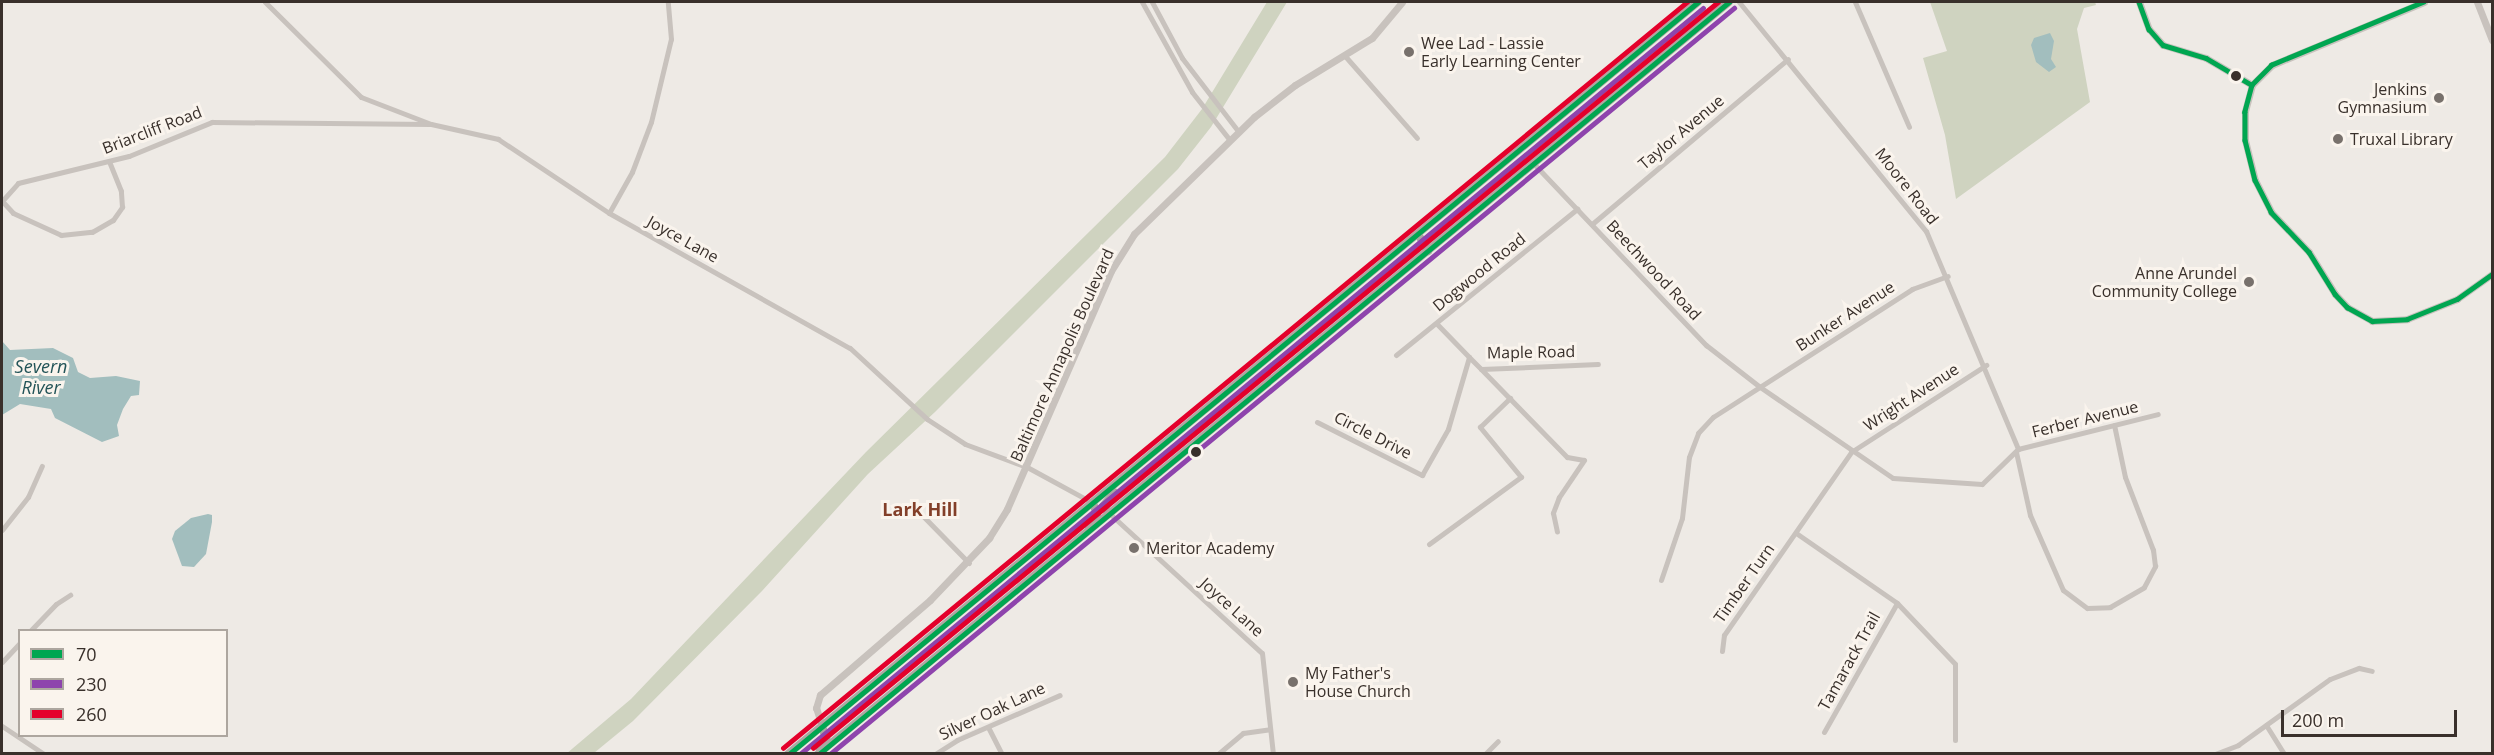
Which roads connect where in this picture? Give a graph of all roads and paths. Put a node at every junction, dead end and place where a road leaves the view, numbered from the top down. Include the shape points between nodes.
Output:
1 (264, 2) edge
2 (668, 2) edge
3 (1142, 2) edge
4 (1152, 2) edge
5 (1402, 2) edge
6 (1698, 2) edge
7 (1729, 2) edge
8 (1739, 2) edge
9 (1855, 2) edge
10 (2139, 2) edge
11 (2424, 2) edge
12 (2477, 2) edge
13 (1162, 23) junction
14 (1153, 28) junction
15 (2493, 39) edge
16 (1345, 56) junction
17 (1182, 58) junction
18 (1788, 59) junction
19 (1174, 62) junction
20 (2252, 85) junction
21 (431, 124) junction
22 (1909, 127) dead end
23 (1238, 131) junction
24 (1417, 138) dead end
25 (1229, 139) junction
26 (109, 162) junction
27 (1534, 164) junction
28 (2, 201) edge
29 (1577, 209) junction
30 (609, 213) junction
31 (1592, 224) junction
32 (1418, 234) junction
33 (1428, 251) junction
34 (2493, 274) edge
35 (1948, 276) junction
36 (1437, 324) junction
37 (1396, 355) dead end
38 (1469, 357) junction
39 (1598, 364) dead end
40 (1986, 365) junction
41 (1482, 369) junction
42 (1760, 387) junction
43 (1510, 398) junction
44 (2158, 414) dead end
45 (1317, 422) dead end
46 (2114, 425) junction
47 (2017, 450) junction
48 (1851, 452) junction
49 (42, 466) dead end
50 (1137, 466) junction
51 (1027, 467) junction
52 (1093, 503) junction
53 (920, 513) dead end
54 (1109, 513) junction
55 (2, 530) edge
56 (1557, 532) dead end
57 (1796, 533) junction
58 (1079, 538) junction
59 (1429, 544) dead end
60 (969, 563) junction
61 (1661, 580) dead end
62 (70, 595) dead end
63 (1897, 603) junction
64 (33, 629) edge
65 (18, 645) edge
66 (1722, 651) dead end
67 (2, 662) edge
68 (2372, 671) dead end
69 (1060, 695) dead end
70 (2266, 725) junction
71 (2, 726) edge
72 (822, 726) junction
73 (988, 727) junction
74 (1270, 729) junction
75 (1824, 732) dead end
76 (18, 736) edge
77 (19, 737) edge
78 (1955, 740) dead end
79 (1498, 741) dead end
80 (44, 753) edge
81 (788, 753) edge
82 (818, 753) edge
83 (935, 753) edge
84 (1002, 753) edge
85 (1218, 753) edge
86 (1273, 753) edge
87 (1485, 753) edge
88 (2215, 753) edge
89 (2284, 753) edge

1 - 21 street, Joyce Lane via 362,97
2 - 30 street via 670,39 651,122 632,172
3 - 14 street
4 - 13 street
5 - 16 street, Baltimore Annapolis Boulevard via 1380,31
6 - 32 highway
7 - 27 highway
8 - 18 street, Moore Road
9 - 22 street
10 - 20 street via 2149,28 2163,45 2206,58
11 - 20 street via 2272,65
12 - 15 street
13 - 14 street
13 - 17 street
14 - 19 street
16 - 23 street, Baltimore Annapolis Boulevard via 1294,86
16 - 24 street
17 - 19 street
17 - 23 street
18 - 31 street, Taylor Avenue
18 - 35 street, Moore Road via 1926,231
19 - 25 street
20 - 34 street via 2245,112 2245,140 2263,199 2277,220 2309,252 2347,307 2372,321 2407,319 2457,299
21 - 26 street, Briarcliff Road via 419,127 224,120 188,129
21 - 30 street, Joyce Lane via 498,139
23 - 25 street, Baltimore Annapolis Boulevard
25 - 51 street, Baltimore Annapolis Boulevard via 1150,216 1119,255
26 - 28 street, Briarcliff Road via 18,183
26 - 28 street via 121,191 122,207 113,220 92,232 61,235 13,213
27 - 29 street, Beechwood Road
27 - 33 highway
29 - 31 street, Beechwood Road
29 - 36 street, Dogwood Road
30 - 51 street, Joyce Lane via 850,348 927,418 965,444
31 - 42 street, Beechwood Road via 1706,345
32 - 33 highway
32 - 50 highway
33 - 54 highway
35 - 40 street, Moore Road
35 - 42 street, Bunker Avenue via 1912,289
36 - 37 street, Dogwood Road
36 - 38 street
38 - 41 street, Maple Road
38 - 45 street, Circle Drive via 1448,429 1422,475
39 - 41 street, Maple Road
40 - 47 street, Moore Road
40 - 48 street, Wright Avenue
41 - 43 street
42 - 48 street, Beechwood Road
42 - 61 street, Bunker Avenue via 1713,417 1698,433 1689,457 1682,518
43 - 56 street via 1568,457 1584,460 1559,497 1553,513
43 - 59 street via 1480,427 1521,477
44 - 46 street, Ferber Avenue
46 - 47 street, Ferber Avenue
46 - 47 street, Moore Road via 2125,477 2153,550 2155,566 2144,587 2110,607 2087,608 2063,590 2031,515
47 - 48 street, Beechwood Road via 1982,484 1893,478
48 - 57 street, Timber Turn
49 - 55 street via 28,496
50 - 52 highway
50 - 54 highway via 1105,501 1104,510
51 - 52 street, Joyce Lane
51 - 60 street, Baltimore Annapolis Boulevard via 1008,509
52 - 58 highway via 1097,515
52 - 72 highway
53 - 60 street
54 - 58 highway
54 - 74 street, Joyce Lane via 1262,653
57 - 63 street
57 - 66 street, Timber Turn via 1724,635
58 - 82 highway
60 - 72 street, Baltimore Annapolis Boulevard via 819,695 816,708
62 - 64 street
63 - 75 street, Tamarack Trail
63 - 78 street via 1955,664
65 - 67 street
68 - 70 street via 2359,668 2330,679
69 - 73 street, Silver Oak Lane
70 - 88 street via 2238,744
70 - 89 street
71 - 76 street
72 - 81 highway
72 - 82 highway via 825,739
73 - 83 street, Silver Oak Lane
73 - 84 street
74 - 85 street via 1242,734
74 - 86 street, Joyce Lane
77 - 80 street
79 - 87 street

